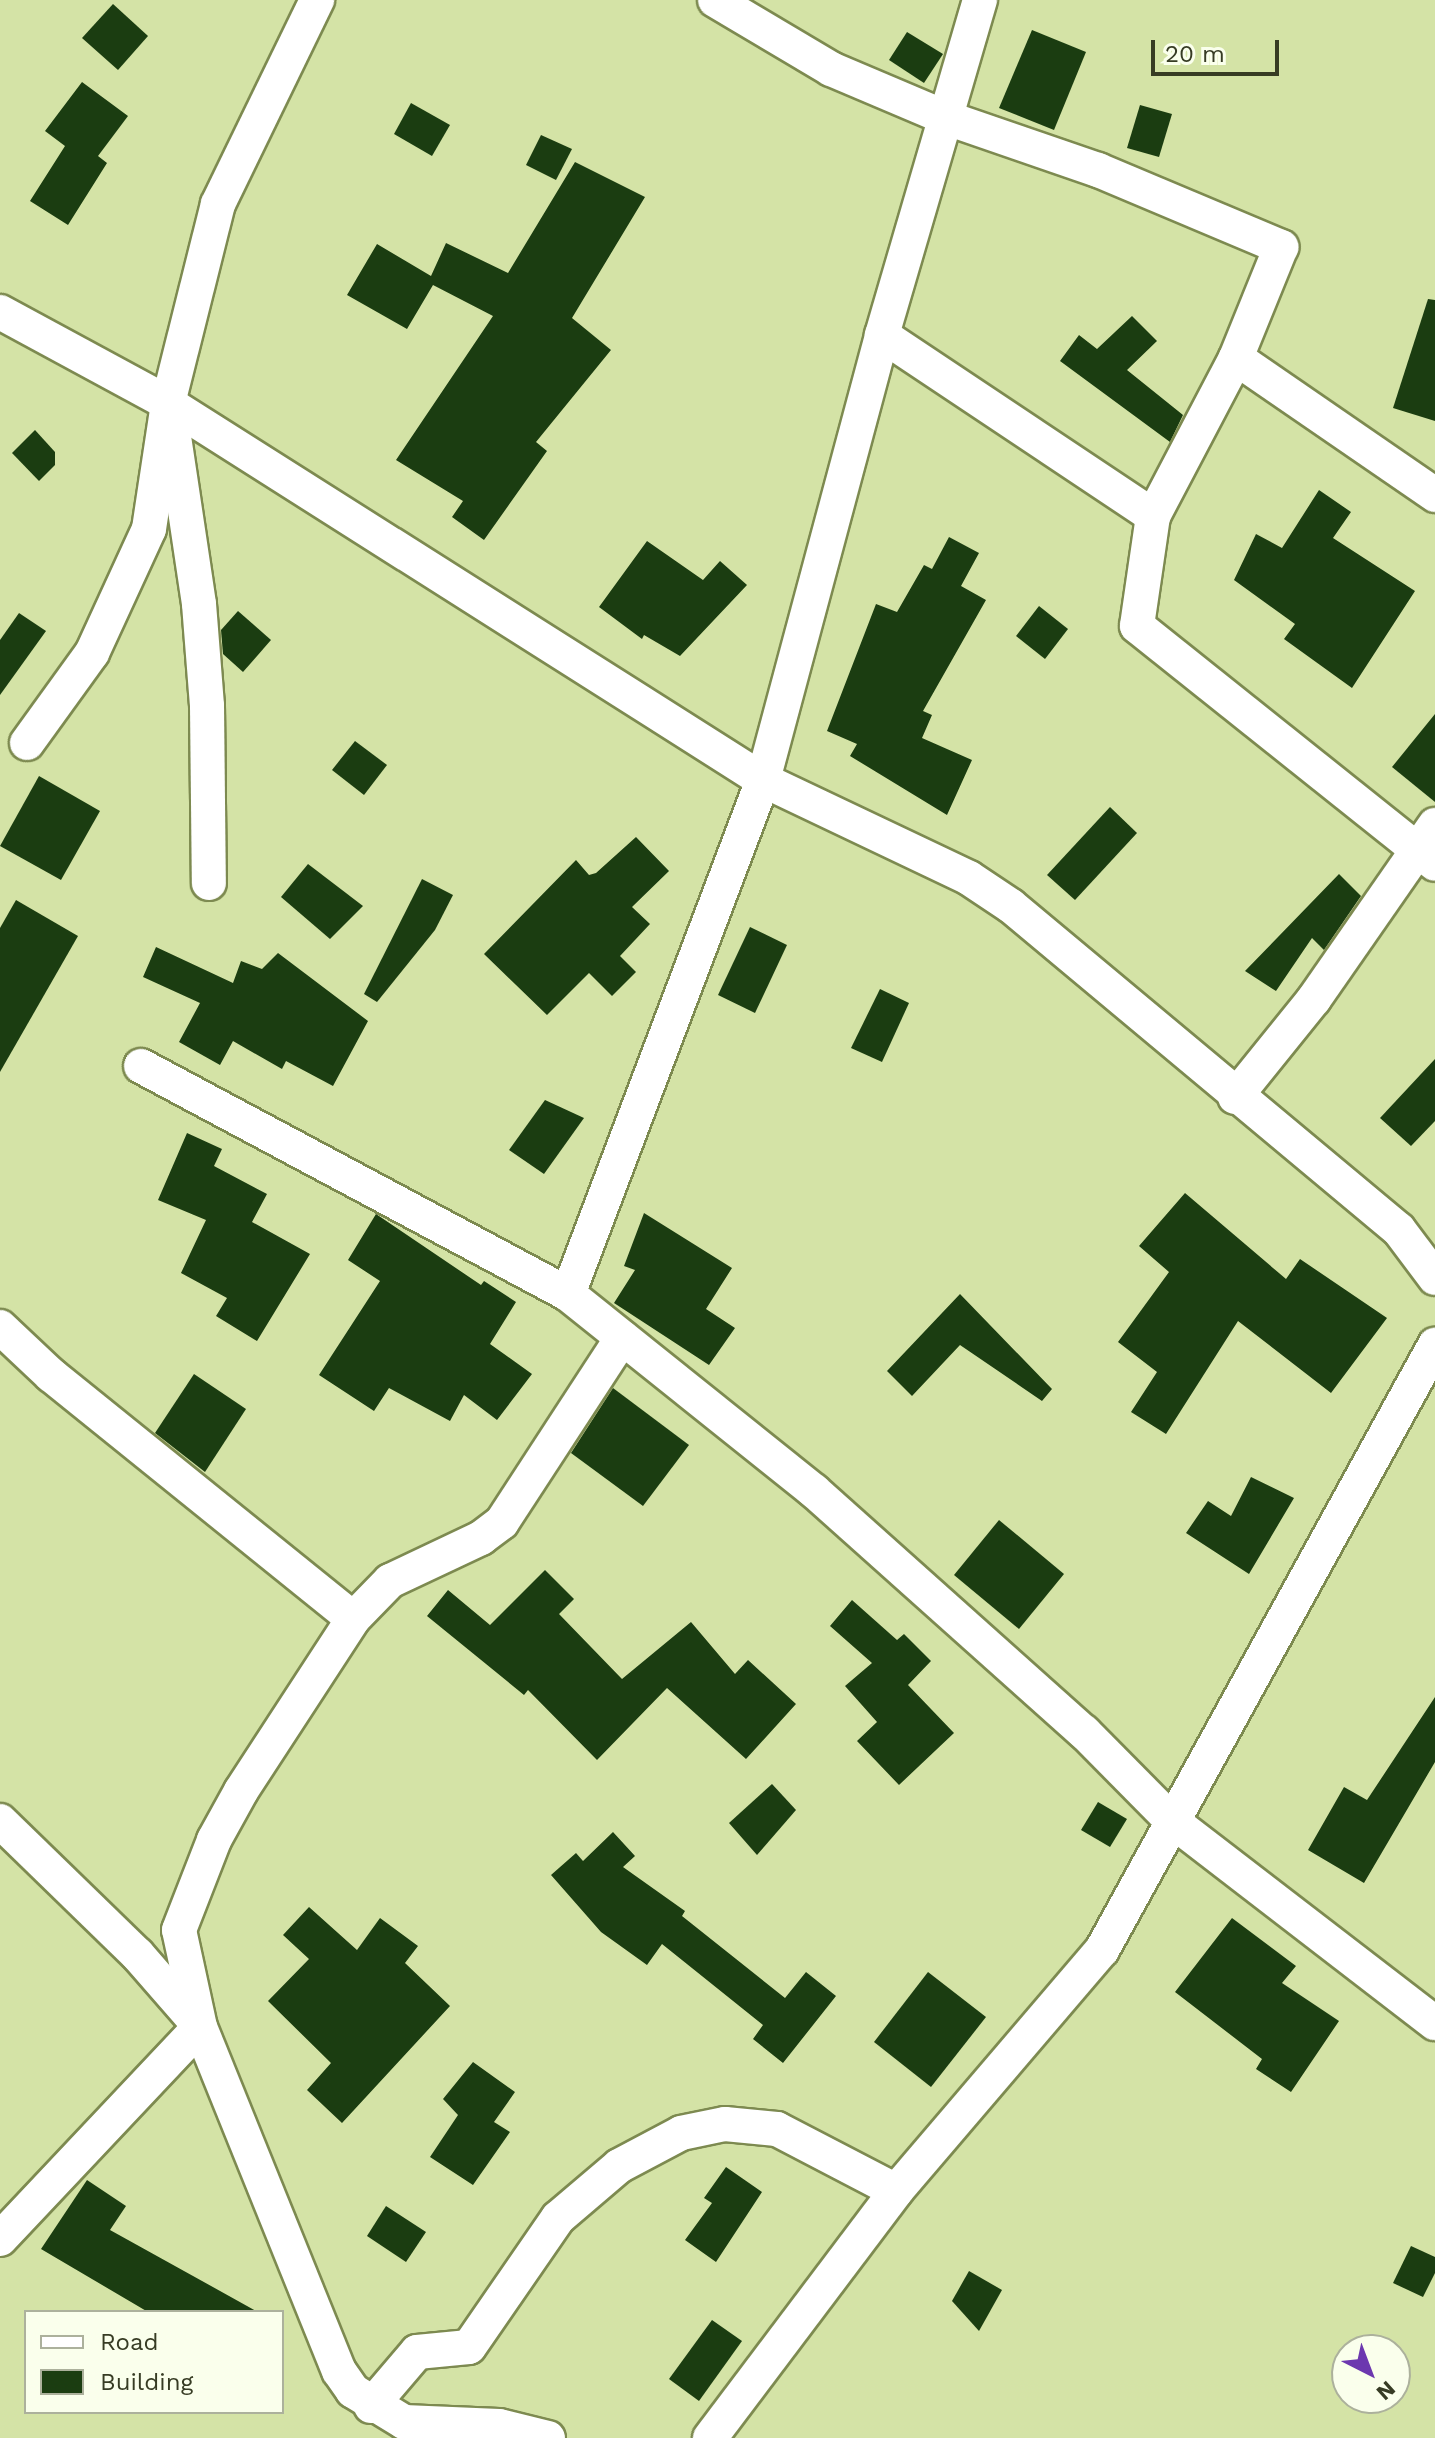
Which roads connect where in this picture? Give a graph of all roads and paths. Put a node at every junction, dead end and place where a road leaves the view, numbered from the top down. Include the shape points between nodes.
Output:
1 (317, 0) edge
2 (715, 0) edge
3 (980, 0) edge
4 (944, 117) junction
5 (0, 312) edge
6 (882, 335) junction
7 (1236, 358) junction
8 (168, 403) junction
9 (1435, 495) edge
10 (1153, 516) junction
11 (27, 743) dead end
12 (763, 780) junction
13 (1429, 846) edge
14 (209, 883) dead end
15 (141, 1066) dead end
16 (1235, 1097) junction
17 (1435, 1278) edge
18 (568, 1294) junction
19 (0, 1327) edge
20 (622, 1338) junction
21 (1435, 1345) edge
22 (353, 1619) junction
23 (1171, 1820) junction
24 (0, 1821) edge
25 (1435, 2023) edge
26 (200, 2027) junction
27 (896, 2191) junction
28 (0, 2239) edge
29 (371, 2406) junction
30 (548, 2438) edge
31 (710, 2438) edge

1 - 8 street via 218,204
2 - 4 street via 831,69
3 - 4 street
4 - 6 street
4 - 7 street via 1098,170 1281,247
5 - 8 street
6 - 10 street
6 - 12 street
7 - 9 street
7 - 10 street
8 - 11 street via 149,529 92,653
8 - 12 street
8 - 14 street via 199,604 207,706
10 - 13 street via 1137,626
12 - 16 street via 969,878 1011,906
12 - 18 street
13 - 16 street
15 - 18 street
16 - 17 street via 1399,1230
18 - 20 street
19 - 22 street via 51,1375
20 - 22 street via 502,1522 481,1538 390,1581
20 - 23 street via 814,1491 1084,1732
21 - 23 street
22 - 26 street via 241,1791 192,1892 179,1930
23 - 25 street
23 - 27 street via 1102,1950
24 - 26 street via 137,1954
26 - 28 street
26 - 29 street via 339,2371
27 - 29 street via 777,2129 725,2124 681,2133 619,2166 558,2218 469,2347 417,2352
27 - 31 street
29 - 30 street via 423,2427 499,2426

